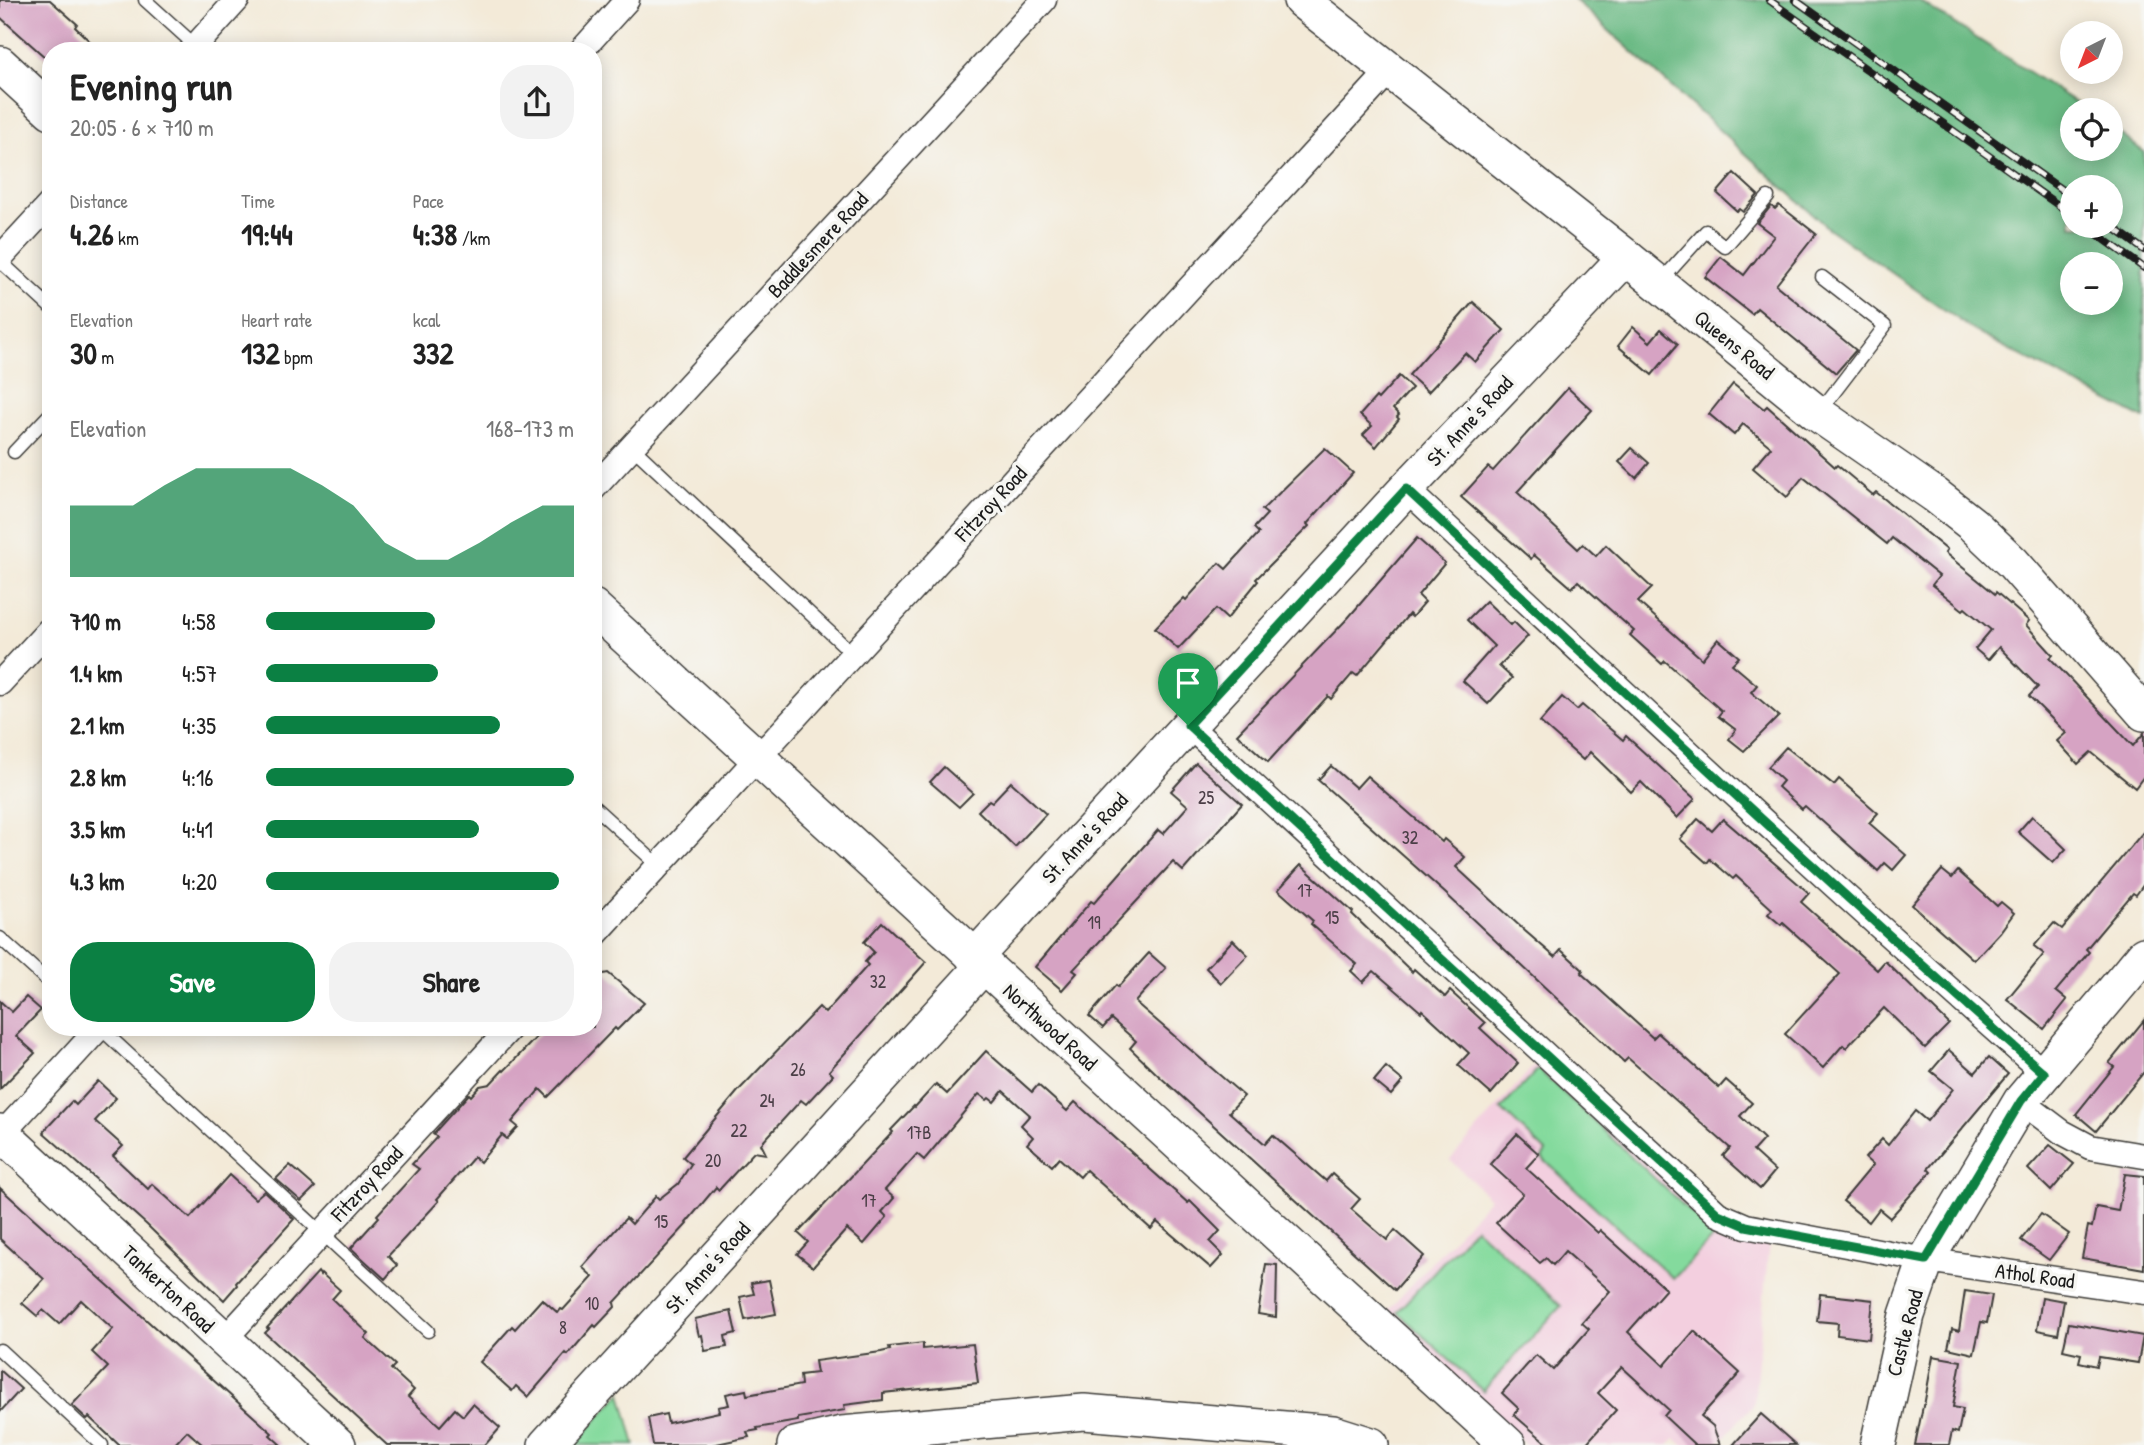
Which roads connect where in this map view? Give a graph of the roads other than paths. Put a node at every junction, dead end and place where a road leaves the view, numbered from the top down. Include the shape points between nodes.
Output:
1 (145, 0) edge
2 (237, 0) edge
3 (627, 0) edge
4 (1044, 0) edge
5 (1301, 0) edge
6 (188, 42) edge
7 (201, 42) edge
8 (589, 42) edge
9 (0, 65) edge
10 (1390, 70) junction
11 (42, 103) edge
12 (1768, 197) dead end
13 (42, 213) edge
14 (1626, 257) junction
15 (0, 260) edge
16 (1822, 277) dead end
17 (1658, 284) junction
18 (42, 300) edge
19 (1818, 414) junction
20 (42, 422) edge
21 (632, 447) junction
22 (14, 452) dead end
23 (602, 479) edge
24 (1406, 489) junction
25 (602, 615) edge
26 (42, 638) edge
27 (853, 654) junction
28 (0, 683) edge
29 (2144, 713) edge
30 (1188, 725) junction
31 (757, 759) junction
32 (602, 814) edge
33 (659, 866) junction
34 (602, 927) edge
35 (0, 938) edge
36 (2144, 955) edge
37 (979, 962) junction
38 (42, 976) edge
39 (92, 1036) edge
40 (108, 1036) edge
41 (503, 1036) edge
42 (2044, 1073) junction
43 (2021, 1101) junction
44 (1, 1133) edge
45 (2144, 1156) edge
46 (323, 1233) junction
47 (1926, 1260) junction
48 (2144, 1292) edge
49 (428, 1331) dead end
50 (223, 1341) junction
51 (0, 1350) edge
52 (330, 1442) edge
53 (102, 1445) edge
54 (546, 1445) edge
55 (795, 1445) edge
56 (1371, 1445) edge
57 (1508, 1445) edge
58 (1878, 1445) edge

1 - 6 lane
2 - 7 street
3 - 8 street
4 - 21 street, Baddlesmere Road
5 - 10 street, Queens Road
9 - 11 street
10 - 14 street, Queens Road
10 - 27 street, Fitzroy Road
12 - 17 lane via 1725,247 1706,231
13 - 15 street
14 - 17 street, Queens Road
14 - 24 street, St. Anne's Road
15 - 18 lane
16 - 19 lane via 1885,326
17 - 19 street, Queens Road
19 - 29 street, Queens Road via 1972,524 2013,563
20 - 22 lane
21 - 23 street, Baddlesmere Road
21 - 27 lane
24 - 30 street, St. Anne's Road
24 - 42 street via 1928,972
25 - 31 street, Northwood Road
26 - 28 street
27 - 31 street, Fitzroy Road
30 - 37 street, St. Anne's Road
30 - 47 street, Athol Road via 1718,1214 1746,1226
31 - 33 street, Fitzroy Road
31 - 37 street, Northwood Road
32 - 33 lane
33 - 34 street, Fitzroy Road
35 - 38 lane
36 - 42 street, Castle Road
37 - 54 street, St. Anne's Road
37 - 57 street, Northwood Road
39 - 44 street
40 - 46 lane
41 - 46 street, Fitzroy Road
42 - 43 street, Castle Road
43 - 45 street via 2090,1147
43 - 47 street, Castle Road
44 - 50 street, Tankerton Road
46 - 49 lane
46 - 50 street, Fitzroy Road
47 - 48 street, Athol Road
47 - 58 street, Castle Road via 1907,1315
50 - 52 street, Tankerton Road
51 - 53 lane
55 - 56 street via 842,1434 1084,1412 1333,1433

